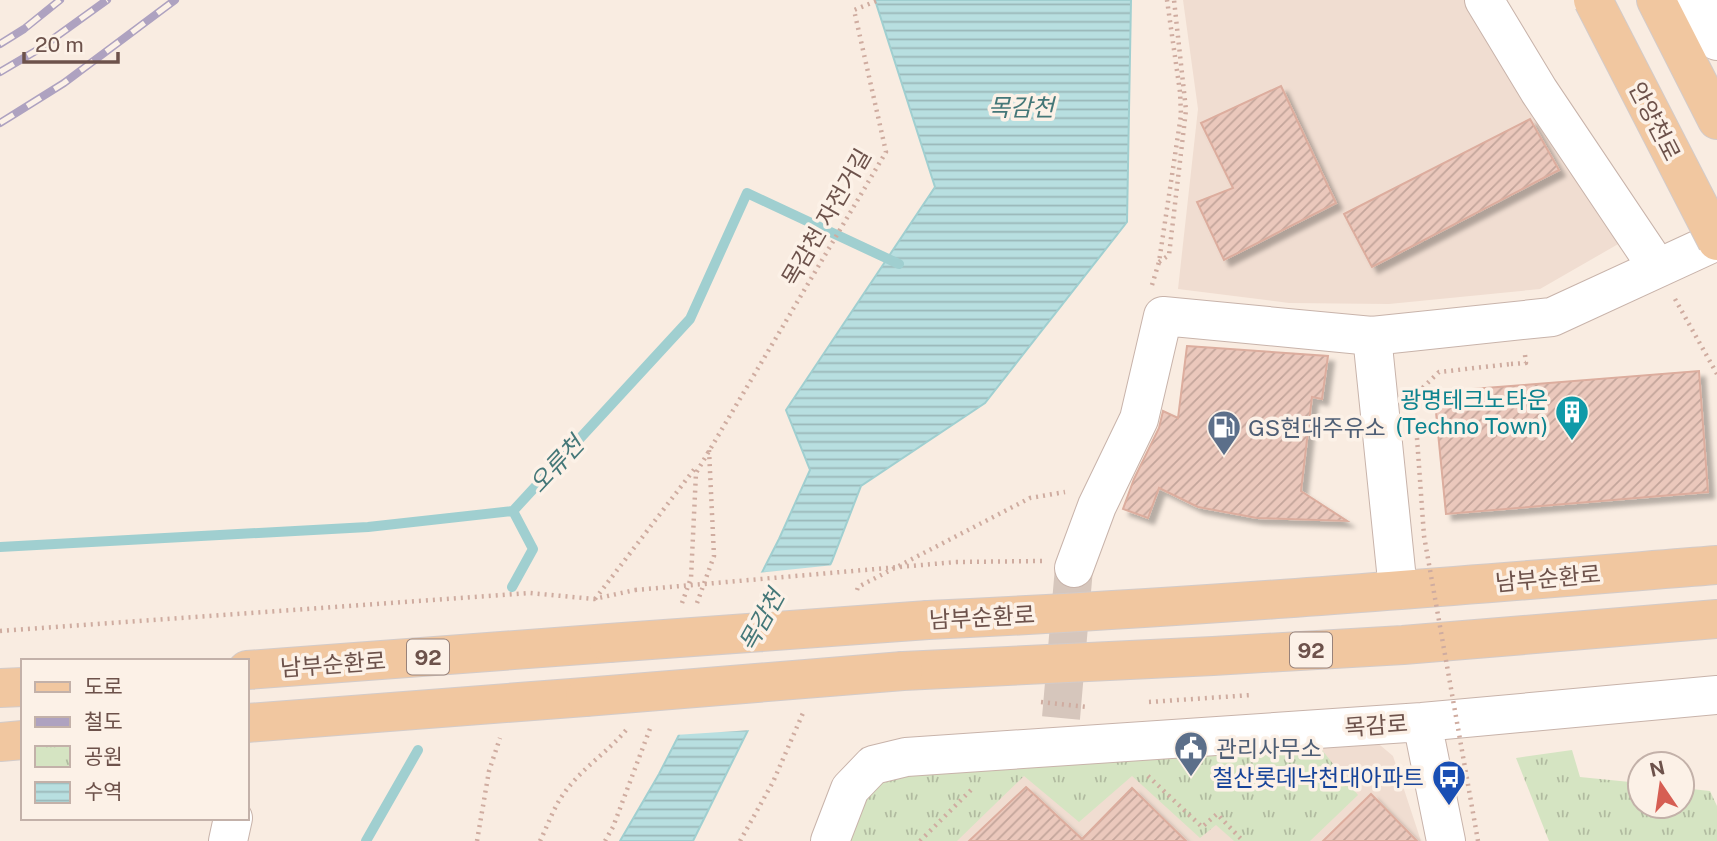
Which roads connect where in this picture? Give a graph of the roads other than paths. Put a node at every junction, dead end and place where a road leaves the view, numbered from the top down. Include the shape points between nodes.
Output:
1 (1484, 0) edge
2 (1592, 0) edge
3 (1656, 0) edge
4 (1696, 0) edge
5 (1717, 41) edge
6 (1717, 120) edge
7 (1717, 241) edge
8 (1657, 267) junction
9 (1372, 336) junction
10 (1058, 565) tunnel mouth
11 (1717, 565) edge
12 (1398, 590) junction
13 (1717, 619) edge
14 (248, 670) edge
15 (21, 687) edge
16 (0, 688) edge
17 (1717, 695) edge
18 (1422, 722) junction
19 (248, 723) edge
20 (21, 740) edge
21 (0, 742) edge
22 (233, 820) edge
23 (228, 841) edge
24 (830, 841) edge
25 (1446, 841) edge

1 - 8 street
2 - 7 main road, 안양천로, bridge
3 - 6 main road
4 - 5 street
7 - 8 street
8 - 9 street via 1552,317
9 - 10 street via 1163,316 1139,419 1097,506
9 - 12 street
11 - 12 main road, 남부순환로 / 92
12 - 14 main road, 남부순환로 / 92, bridge
13 - 19 main road, 92, bridge via 1349,648 904,671
15 - 16 main road
17 - 18 street, 목감로
18 - 24 street, 목감로 via 1060,718 873,765 850,789
18 - 25 street
20 - 21 main road
22 - 23 street

